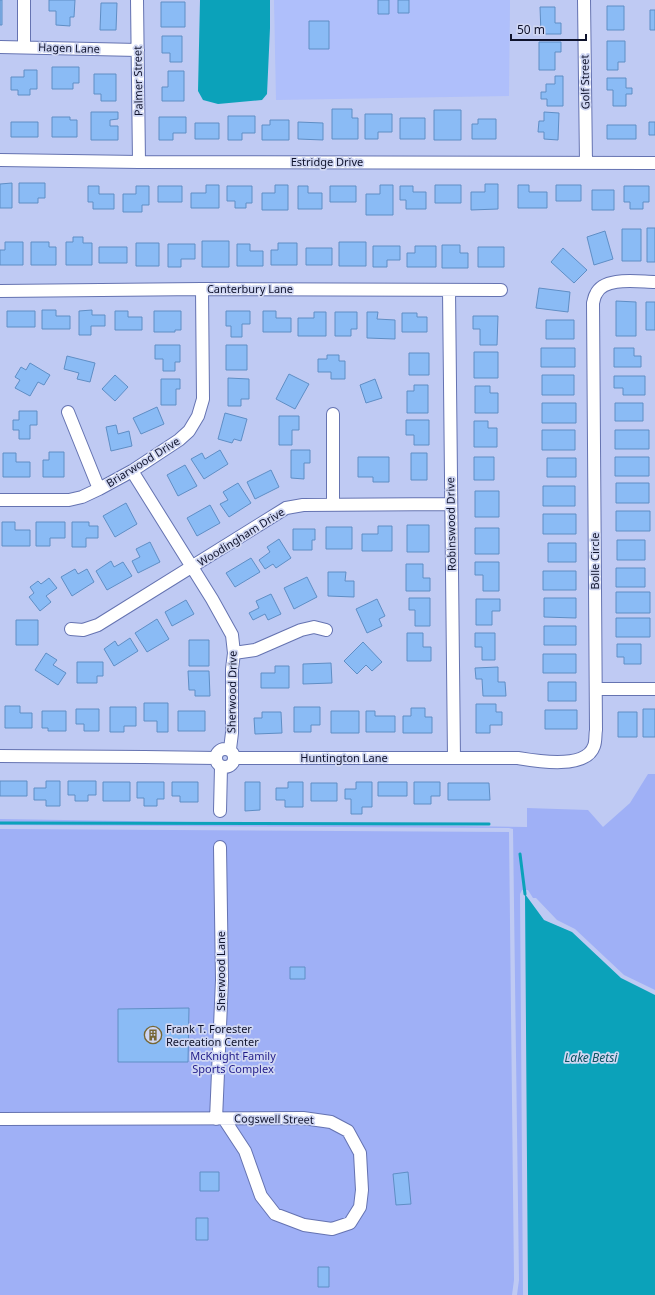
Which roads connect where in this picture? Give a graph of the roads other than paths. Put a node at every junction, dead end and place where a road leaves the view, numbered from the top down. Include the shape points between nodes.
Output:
1 (24, 0) edge
2 (137, 0) edge
3 (584, 0) edge
4 (0, 47) edge
5 (24, 47) junction
6 (138, 50) junction
7 (0, 160) edge
8 (139, 162) junction
9 (586, 163) junction
10 (655, 163) edge
11 (655, 282) edge
12 (202, 289) junction
13 (0, 290) edge
14 (449, 290) junction
15 (501, 290) dead end
16 (68, 412) dead end
17 (333, 414) dead end
18 (132, 471) junction
19 (100, 489) junction
20 (0, 500) edge
21 (333, 504) junction
22 (451, 504) junction
23 (191, 568) junction
24 (71, 629) dead end
25 (326, 630) dead end
26 (234, 653) junction
27 (596, 689) junction
28 (655, 689) edge
29 (232, 753) junction
30 (0, 756) edge
31 (454, 758) junction
32 (219, 762) junction
33 (220, 811) dead end
34 (220, 847) dead end
35 (220, 1118) junction
36 (0, 1119) edge

1 - 5 street
2 - 6 street, Palmer Street
3 - 9 street, Golf Street
4 - 5 street, Hagen Lane
5 - 6 street, Hagen Lane
6 - 8 street, Palmer Street
7 - 8 street, Estridge Drive
8 - 9 street, Estridge Drive
9 - 10 street, Estridge Drive
11 - 27 street, Bolle Circle via 613,282 603,286 596,293 593,303
12 - 13 street, Canterbury Lane
12 - 14 street, Canterbury Lane
12 - 18 street, Briarwood Drive via 203,399 198,416 180,440
14 - 15 street, Canterbury Lane
14 - 22 street, Robinswood Drive
16 - 19 street
17 - 21 street
18 - 19 street, Briarwood Drive
18 - 23 street, Sherwood Drive
19 - 20 street, Briarwood Drive via 69,500
21 - 22 street, Woodingham Drive
21 - 23 street, Woodingham Drive via 286,508
22 - 31 street, Robinswood Drive
23 - 24 street, Woodingham Drive via 98,625 82,630
23 - 26 street, Sherwood Drive via 232,636
25 - 26 street via 314,626 255,650
26 - 29 street, Sherwood Drive
27 - 28 street
27 - 31 street, Bolle Circle via 594,746 585,757 576,761 547,762 518,758
29 - 31 street, Huntington Lane
29 - 32 street via 225,748 218,751
30 - 32 street via 144,756
32 - 33 street
34 - 35 street, Sherwood Lane
35 - 35 street, Cogswell Street via 302,1118 331,1122 348,1131 360,1153 362,1190 360,1206 350,1223 332,1229 304,1225 275,1214 261,1196 245,1151
35 - 36 street, Cogswell Street

